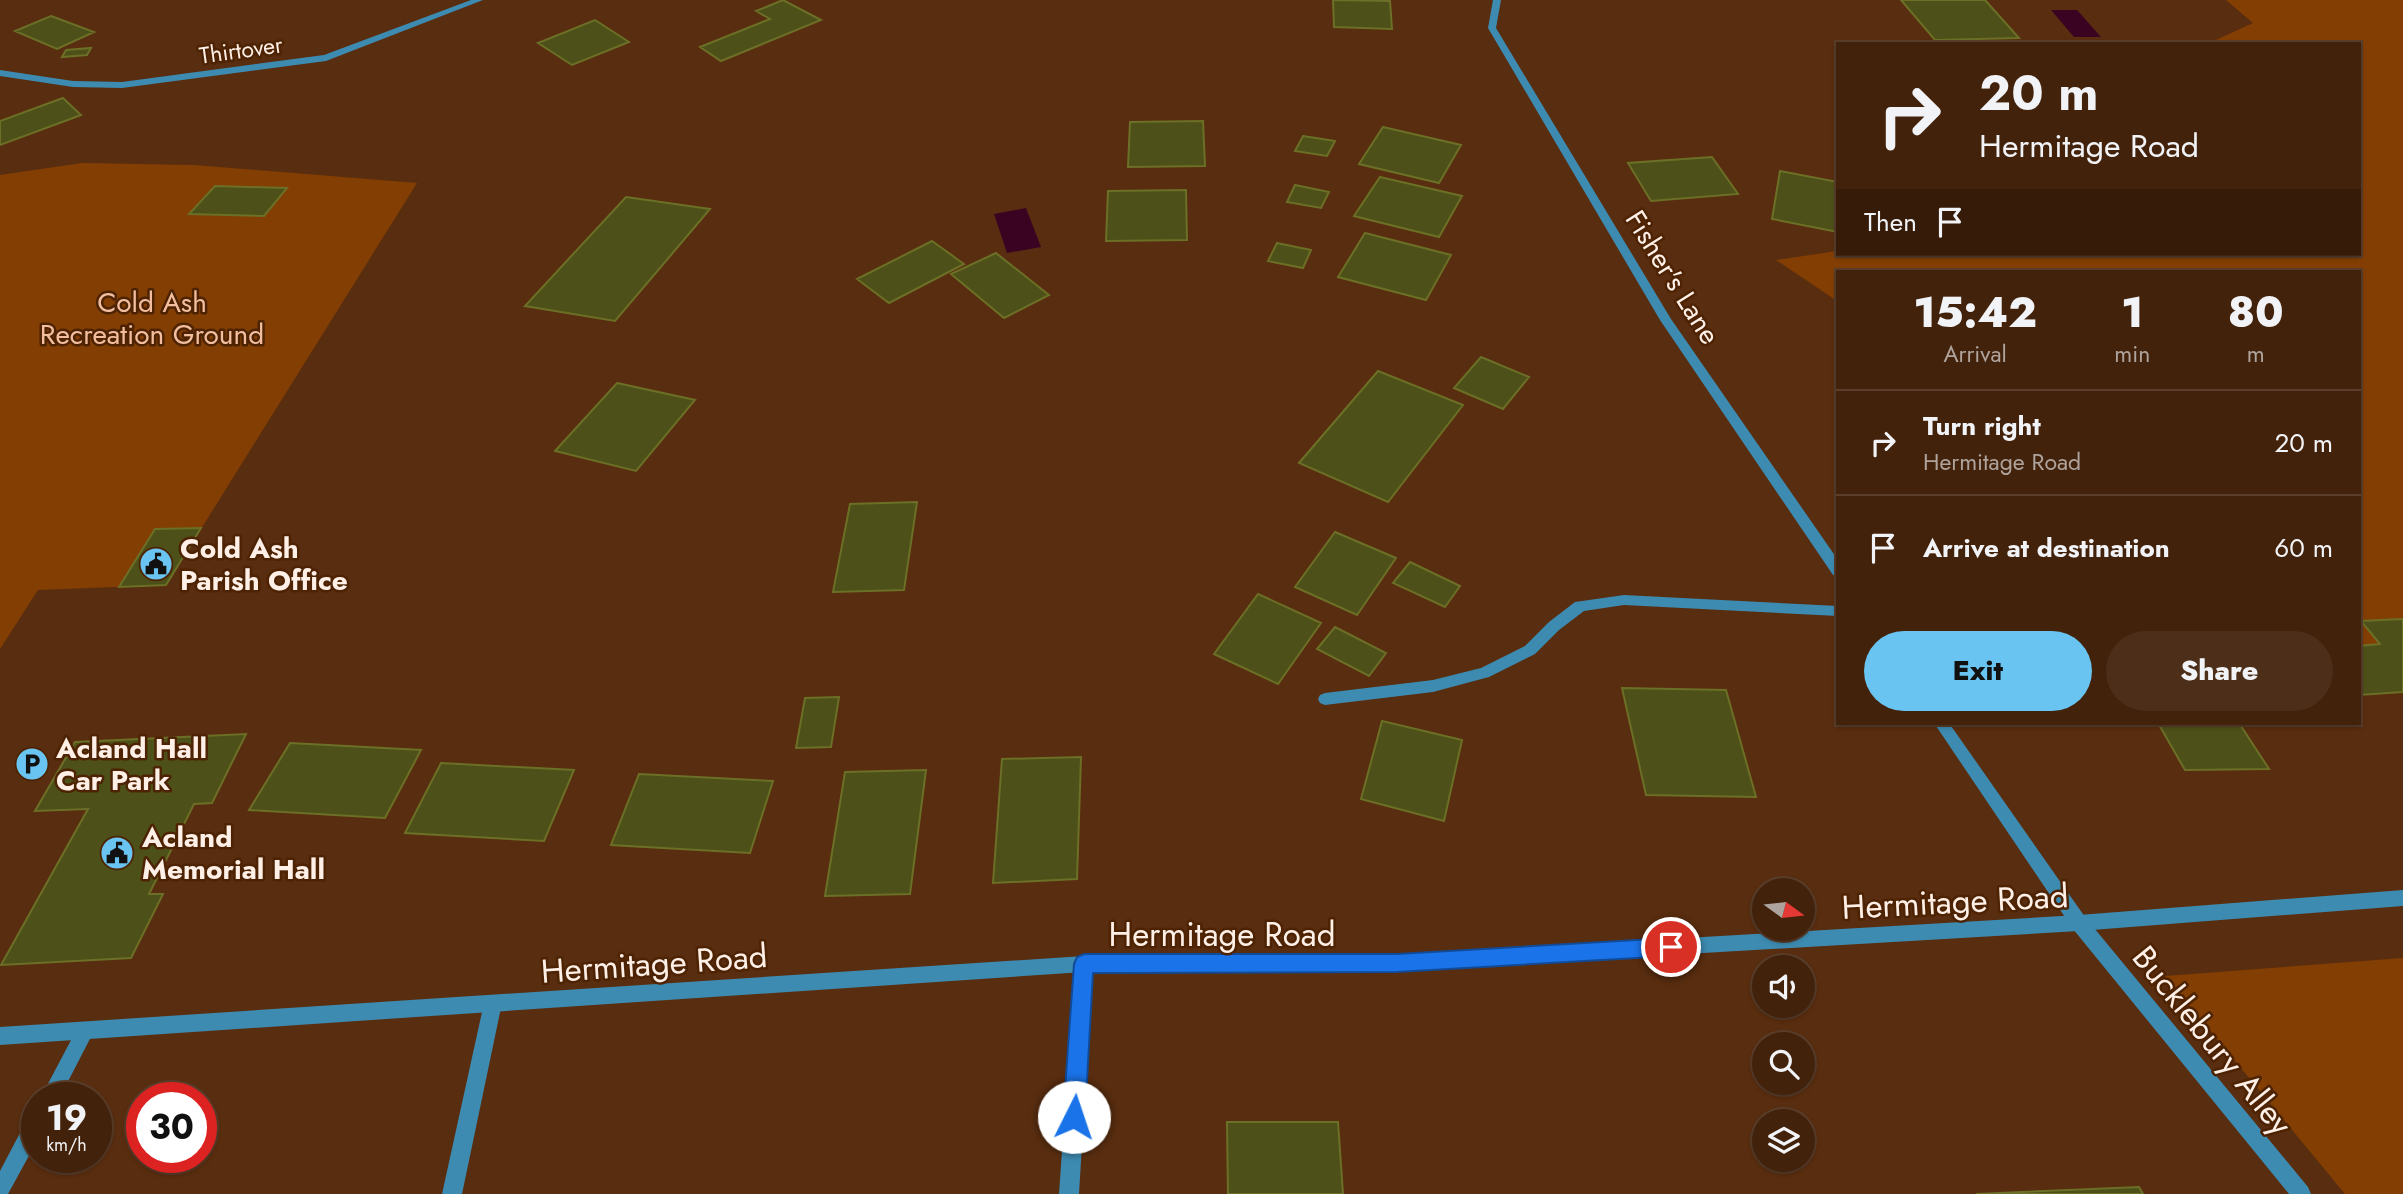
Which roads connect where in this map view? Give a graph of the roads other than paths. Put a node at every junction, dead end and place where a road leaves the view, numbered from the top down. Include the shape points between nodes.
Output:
1 (479, 0) edge
2 (1497, 0) edge
3 (0, 74) edge
4 (1836, 568) edge
5 (1836, 611) edge
6 (1325, 699) dead end
7 (1942, 725) edge
8 (2403, 898) edge
9 (2079, 923) junction
10 (1084, 964) junction
11 (493, 1003) junction
12 (85, 1031) junction
13 (0, 1036) edge
14 (58, 1082) edge
15 (21, 1151) edge
16 (0, 1190) edge
17 (452, 1194) edge
18 (1069, 1194) edge
19 (2301, 1194) edge

1 - 3 street, Thirtover via 326,58 122,85
2 - 4 street, Fisher's Lane via 1492,29 1542,113 1666,320
5 - 6 street via 1624,600 1580,606 1530,650 1484,673 1433,686
7 - 9 street
8 - 9 street, Hermitage Road
9 - 10 street, Hermitage Road via 1397,963
9 - 19 street, Bucklebury Alley
10 - 11 street, Hermitage Road
10 - 18 street
11 - 12 street, Hermitage Road
11 - 17 street
12 - 13 street, Hermitage Road
12 - 14 street
15 - 16 street

